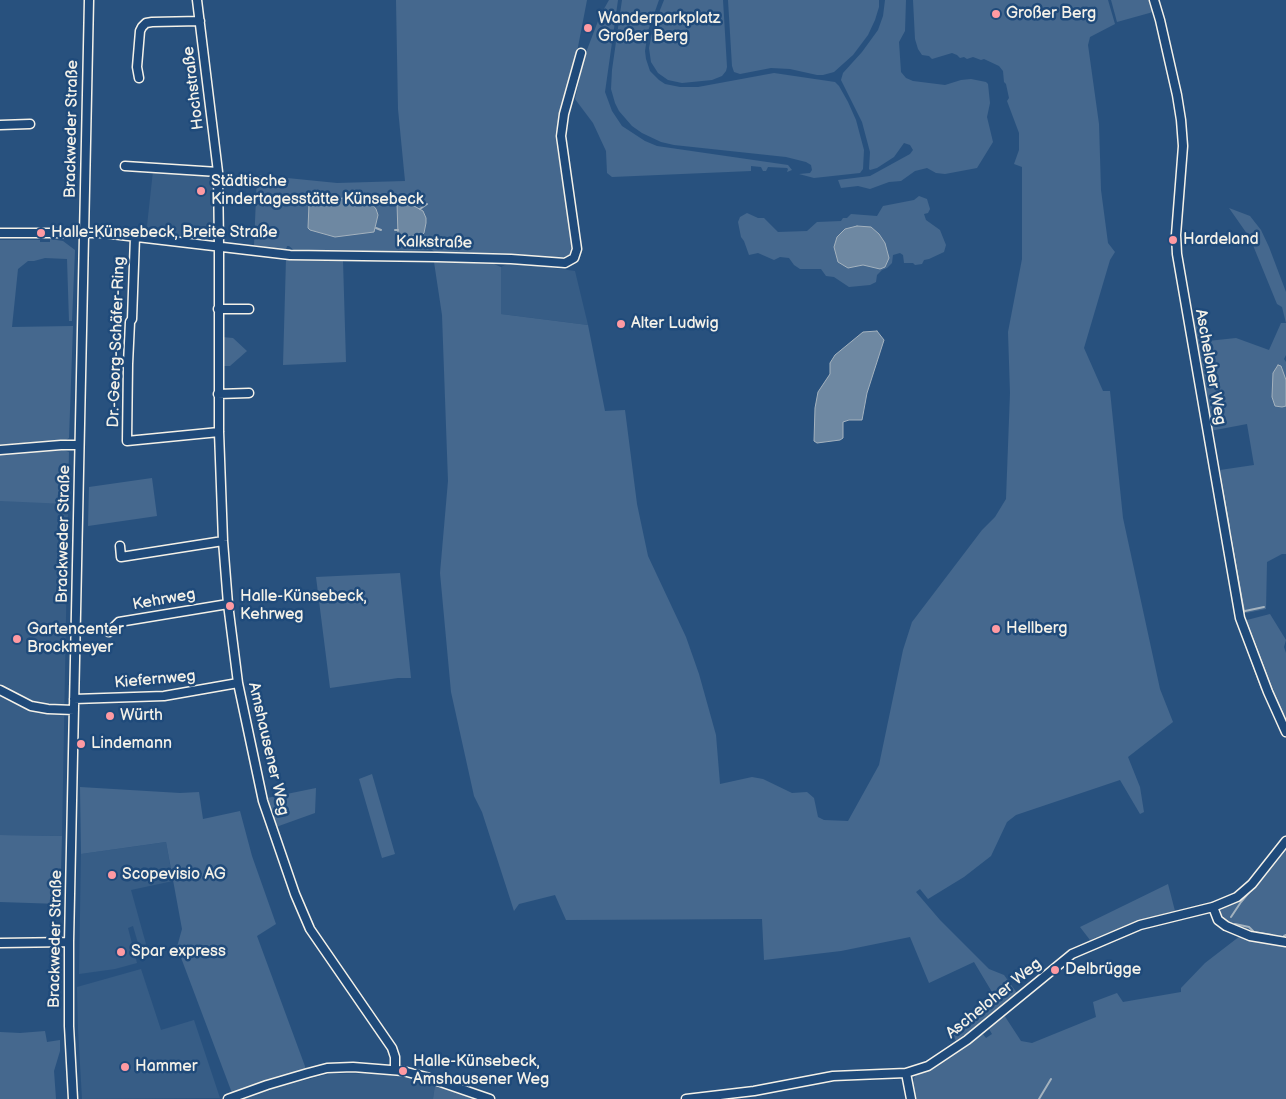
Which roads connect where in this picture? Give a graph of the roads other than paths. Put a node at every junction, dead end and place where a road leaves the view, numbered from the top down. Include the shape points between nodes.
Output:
1 (89, 0) edge
2 (197, 0) edge
3 (1154, 0) edge
4 (200, 21) junction
5 (581, 53) dead end
6 (139, 78) dead end
7 (30, 124) dead end
8 (0, 125) edge
9 (125, 166) dead end
10 (218, 172) junction
11 (0, 233) edge
12 (84, 233) junction
13 (135, 237) junction
14 (220, 246) junction
15 (218, 309) junction
16 (249, 309) dead end
17 (218, 394) junction
18 (249, 394) dead end
19 (219, 432) junction
20 (79, 445) junction
21 (0, 450) edge
22 (223, 541) junction
23 (120, 546) dead end
24 (228, 604) junction
25 (109, 632) dead end
26 (238, 683) junction
27 (0, 690) edge
28 (74, 699) junction
29 (74, 710) junction
30 (1286, 732) edge
31 (1286, 841) edge
32 (1213, 907) junction
33 (69, 942) junction
34 (1286, 942) edge
35 (0, 943) edge
36 (395, 1070) junction
37 (906, 1073) junction
38 (72, 1097) edge
39 (228, 1099) edge
40 (490, 1099) edge
41 (686, 1099) edge
42 (911, 1099) edge

1 - 12 street, Brackweder Straße
2 - 4 street, Hochstraße
3 - 30 street, Ascheloher Weg via 1181,120 1183,146 1177,254 1240,618
4 - 6 street via 152,22 142,26 137,67
4 - 10 street, Hochstraße
5 - 14 street, Kalkstraße via 561,136 577,249 570,261 290,255
7 - 8 street
9 - 10 street
10 - 14 street, Hochstraße
11 - 12 street, Kalkstraße
12 - 13 street, Kalkstraße
12 - 20 street, Brackweder Straße
13 - 14 street, Kalkstraße
13 - 19 street, Dr.-Georg-Schäfer-Ring via 127,441
14 - 15 street
15 - 16 street
15 - 17 street
17 - 18 street
17 - 19 street
19 - 22 street, Amshausener Weg
20 - 21 street
20 - 28 street, Brackweder Straße
22 - 23 street via 122,557
22 - 24 street, Amshausener Weg
24 - 25 street, Kehrweg via 119,622
24 - 26 street, Amshausener Weg
26 - 28 street, Kiefernweg via 164,696
26 - 36 street, Amshausener Weg via 261,793 310,930 392,1048
27 - 29 street via 30,706
28 - 29 street, Brackweder Straße
29 - 33 street, Brackweder Straße
31 - 32 street, Ascheloher Weg via 1252,884 1237,897
32 - 34 street via 1218,920 1226,926 1250,936
32 - 37 street, Ascheloher Weg via 1140,925 1072,954 967,1040 928,1066
33 - 35 street
33 - 38 street, Brackweder Straße
36 - 39 street via 327,1068
36 - 40 street
37 - 41 street, Ascheloher Weg via 833,1076 754,1091
37 - 42 street

